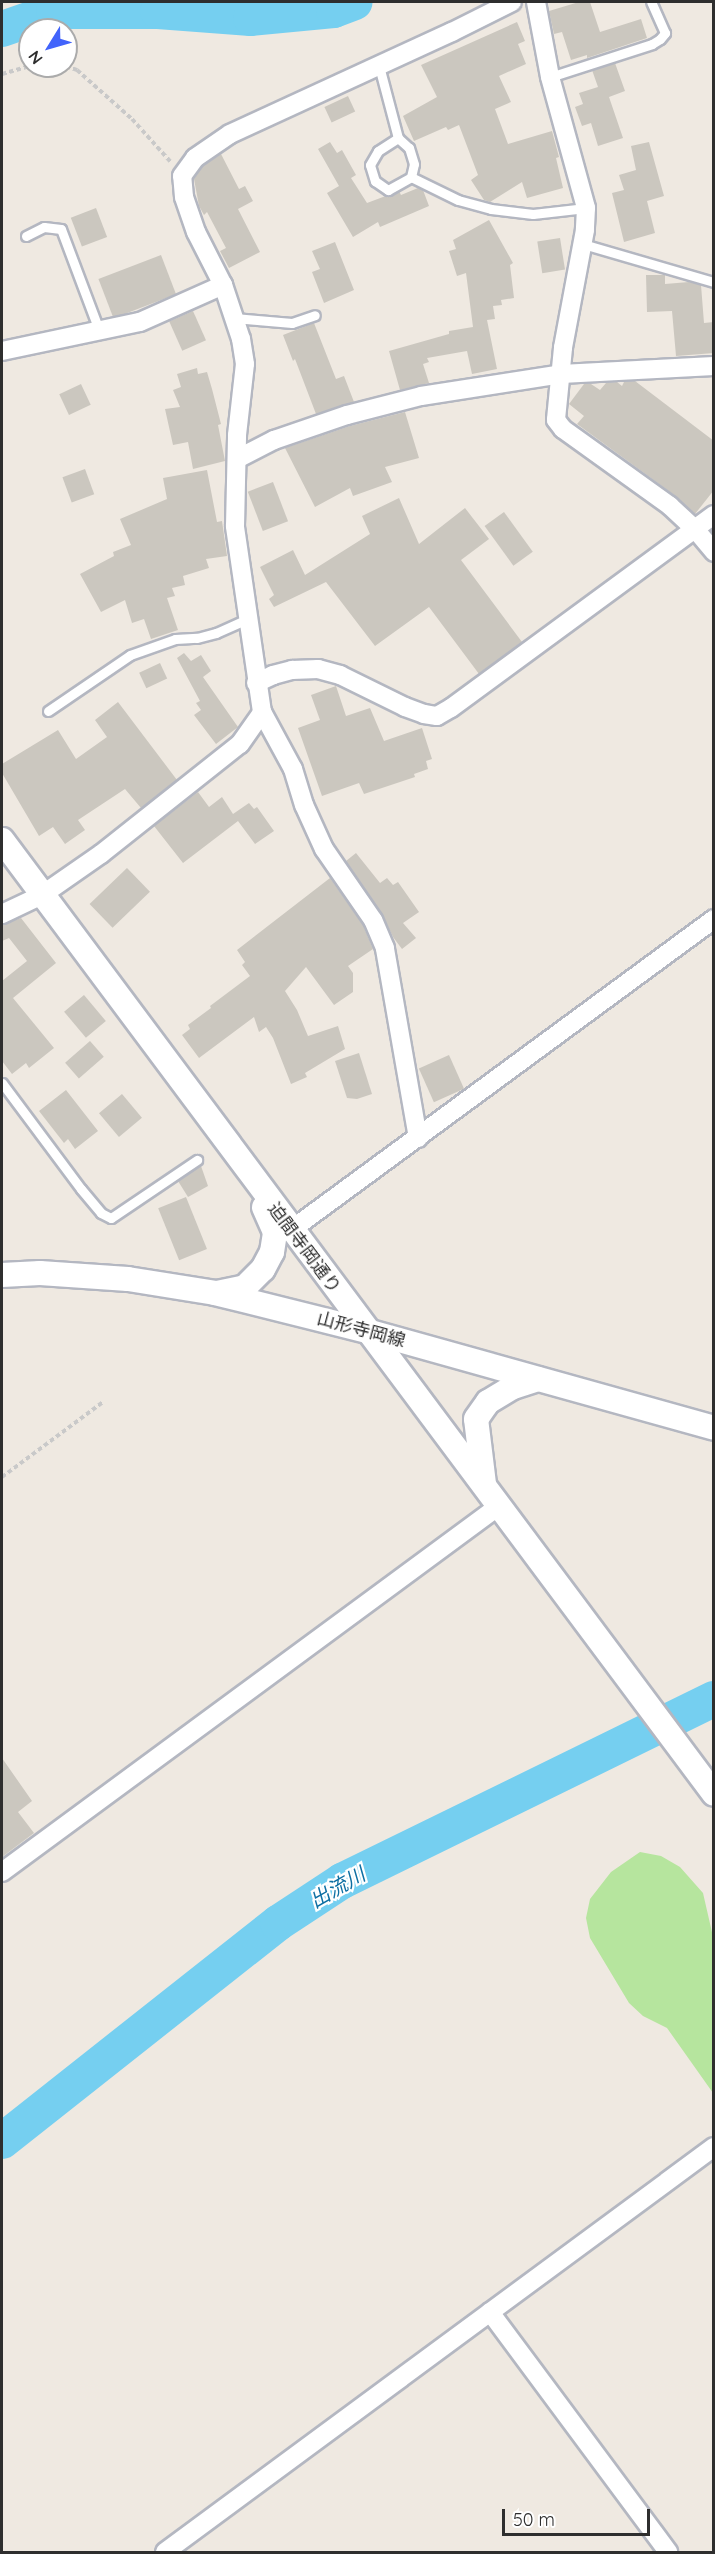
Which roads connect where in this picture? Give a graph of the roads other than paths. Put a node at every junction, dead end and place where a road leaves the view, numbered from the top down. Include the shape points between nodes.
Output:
1 (512, 2) edge
2 (536, 2) edge
3 (651, 2) edge
4 (379, 66) junction
5 (550, 77) junction
6 (398, 138) junction
7 (411, 177) junction
8 (586, 208) junction
9 (26, 236) dead end
10 (583, 244) junction
11 (714, 282) edge
12 (223, 285) junction
13 (315, 315) dead end
14 (234, 318) junction
15 (99, 330) junction
16 (2, 351) edge
17 (714, 366) edge
18 (561, 374) junction
19 (237, 459) junction
20 (714, 515) edge
21 (695, 529) junction
22 (714, 552) edge
23 (248, 619) junction
24 (256, 683) junction
25 (48, 711) dead end
26 (262, 712) junction
27 (2, 840) edge
28 (42, 895) junction
29 (2, 914) edge
30 (714, 919) edge
31 (2, 1083) edge
32 (418, 1138) junction
33 (197, 1160) dead end
34 (253, 1180) junction
35 (291, 1230) junction
36 (2, 1275) edge
37 (215, 1293) junction
38 (368, 1331) junction
39 (538, 1379) junction
40 (714, 1428) edge
41 (492, 1497) junction
42 (714, 1794) edge
43 (2, 1872) edge
44 (714, 2147) edge
45 (489, 2312) junction
46 (165, 2553) edge
47 (668, 2553) edge

1 - 4 street
2 - 5 street
3 - 5 lane via 665,33 660,39
4 - 6 lane
4 - 12 street via 230,134 195,158 182,176 184,197 196,232
5 - 8 street
6 - 7 lane via 409,148 414,164
6 - 7 lane via 378,151 370,165 375,181 388,190
7 - 8 lane via 458,200 490,209 533,214
8 - 10 street
9 - 15 lane via 44,227 61,229
10 - 11 lane
10 - 18 street
12 - 14 street
12 - 15 street via 140,322
13 - 14 lane via 292,323
14 - 19 street via 245,364
15 - 16 street
17 - 18 street
18 - 19 street via 422,396 347,415 274,440
18 - 21 street via 555,407 556,420 563,429 670,506
19 - 23 street via 235,526
20 - 21 street
21 - 22 street
21 - 24 street via 437,716 405,707 340,675 318,669 292,670
23 - 24 street
23 - 25 lane via 216,633 175,639 130,655
24 - 26 street
26 - 28 street via 233,750 101,854
26 - 32 street via 293,769 324,849 373,920 385,948
27 - 28 street, 迫間寺岡通り
28 - 29 street
28 - 34 street, 迫間寺岡通り
30 - 32 street
31 - 33 lane via 81,1189 101,1213 111,1218
32 - 35 street
34 - 35 street, 迫間寺岡通り
34 - 37 street via 274,1232 272,1252 263,1269 245,1287
35 - 38 street, 迫間寺岡通り
36 - 37 street, 山形寺岡線 via 40,1273 128,1279
37 - 38 street, 山形寺岡線
38 - 39 street, 山形寺岡線
38 - 41 street, 迫間寺岡通り
39 - 40 street, 山形寺岡線
39 - 41 street via 513,1387 488,1402 476,1419
41 - 42 street, 迫間寺岡通り
41 - 43 street
44 - 45 street
45 - 46 street
45 - 47 street

